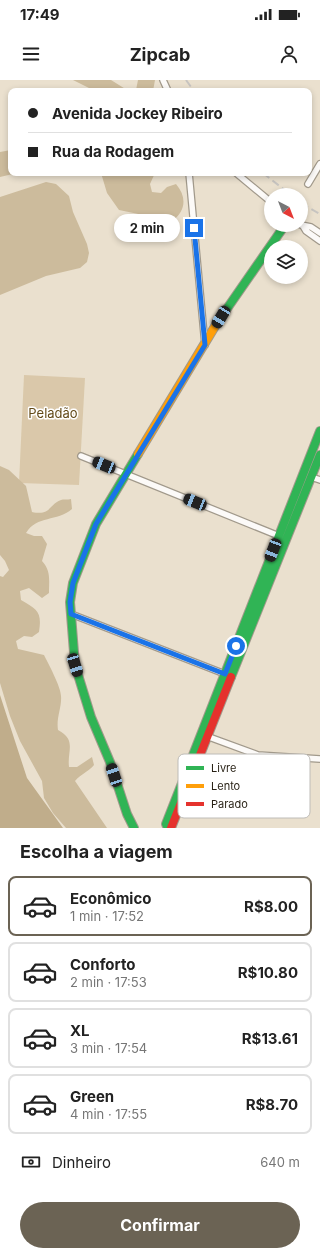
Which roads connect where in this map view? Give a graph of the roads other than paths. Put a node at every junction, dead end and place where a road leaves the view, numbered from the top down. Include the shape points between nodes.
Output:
1 (320, 164) edge
2 (189, 176) edge
3 (240, 176) edge
4 (308, 184) dead end
5 (264, 196) edge
6 (308, 226) edge
7 (280, 232) edge
8 (307, 232) edge
9 (320, 233) edge
10 (320, 241) edge
11 (205, 345) junction
12 (320, 431) edge
13 (320, 455) edge
14 (81, 456) dead end
15 (126, 474) junction
16 (312, 477) junction
17 (320, 480) edge
18 (279, 536) junction
19 (71, 614) junction
20 (225, 674) junction
21 (209, 737) junction
22 (194, 754) edge
23 (202, 754) edge
24 (255, 754) edge
25 (310, 758) edge
26 (320, 759) edge
27 (178, 793) edge
28 (178, 811) edge
29 (134, 828) edge
30 (168, 828) edge
31 (171, 828) edge

1 - 4 street
2 - 11 street
3 - 5 street
6 - 9 street
7 - 11 street via 221,317
8 - 10 street
11 - 15 street
12 - 18 street
13 - 16 street
14 - 15 street
15 - 18 street
15 - 19 street via 96,524 73,583
16 - 17 street
16 - 21 street
18 - 20 street
19 - 20 street
19 - 29 street via 77,672 91,718
20 - 22 street
21 - 23 street
21 - 24 street
25 - 26 street
27 - 30 street via 166,824
28 - 31 street

